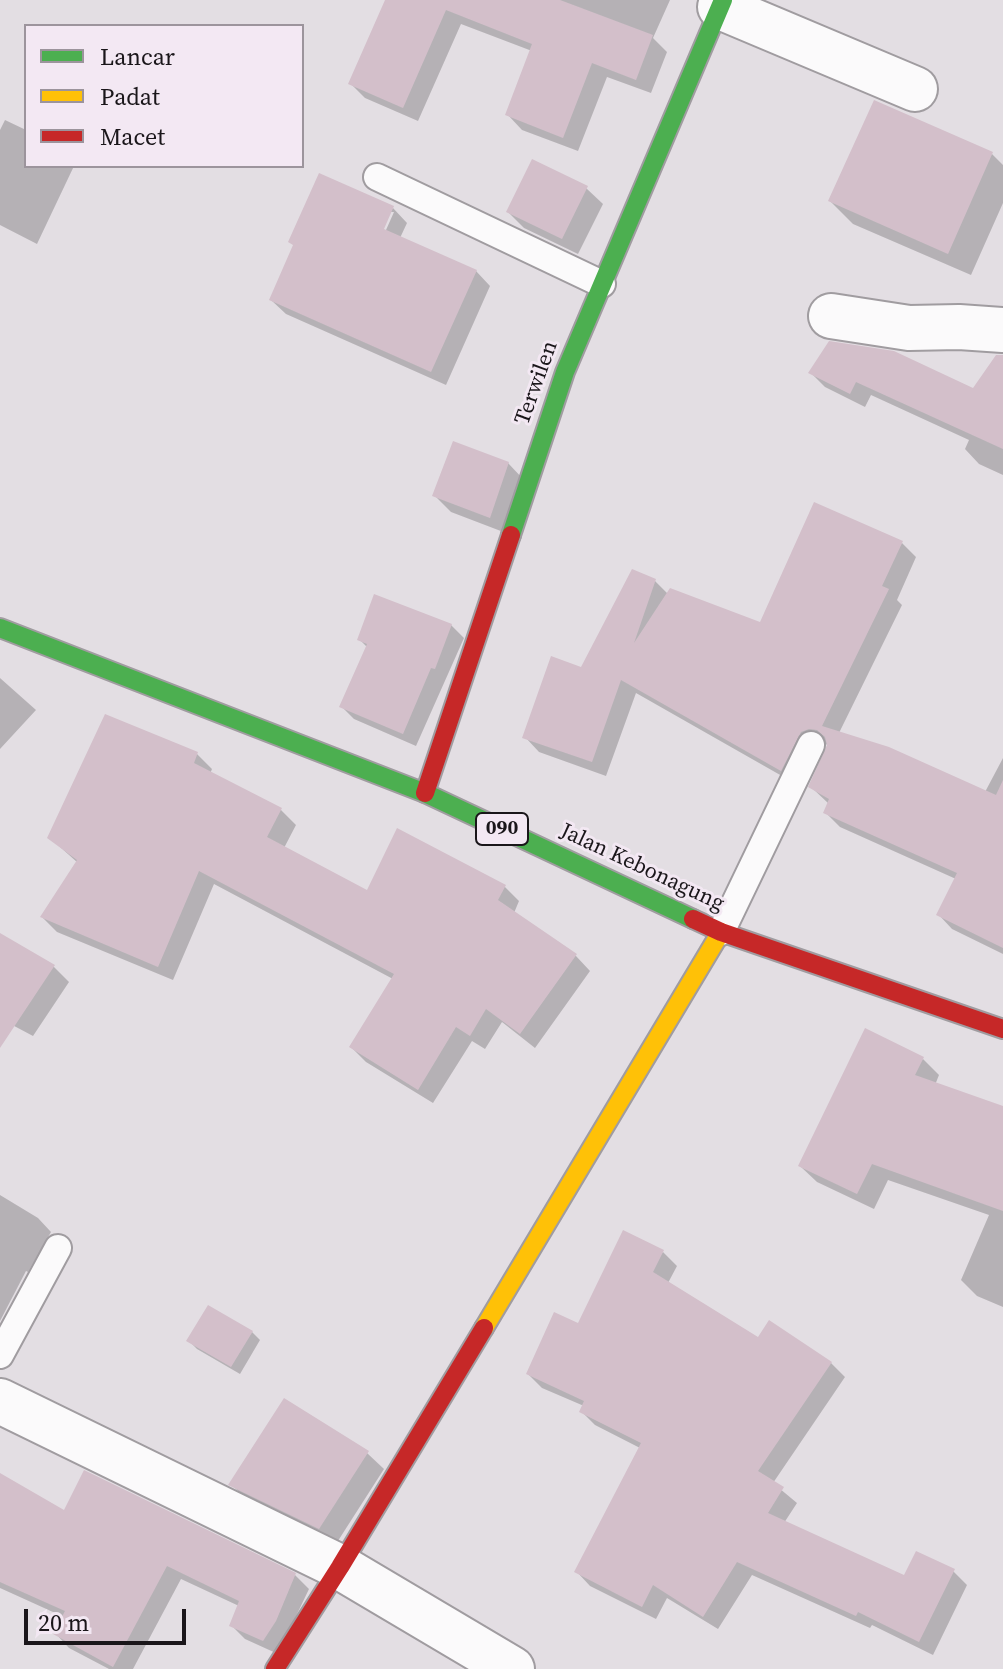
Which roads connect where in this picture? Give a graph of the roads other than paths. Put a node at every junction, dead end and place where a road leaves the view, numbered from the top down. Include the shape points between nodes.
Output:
1 (721, 3) edge
2 (915, 89) dead end
3 (377, 177) dead end
4 (602, 284) junction
5 (831, 316) dead end
6 (1003, 330) edge
7 (0, 628) edge
8 (811, 745) dead end
9 (425, 793) junction
10 (721, 932) junction
11 (1003, 1029) edge
12 (58, 1248) dead end
13 (0, 1355) edge
14 (0, 1401) edge
15 (340, 1567) junction
16 (275, 1669) edge
17 (512, 1669) edge

1 - 2 street
1 - 4 street, Terwilen
3 - 4 lane
4 - 9 street, Terwilen via 565,372
5 - 6 street via 909,328
7 - 9 street, Jalan Kebonagung / 090
8 - 10 lane
9 - 10 street, Jalan Kebonagung / 090
10 - 11 street, Jalan Kebonagung / 090
10 - 15 street
12 - 13 lane
14 - 15 street
15 - 16 street
15 - 17 street

